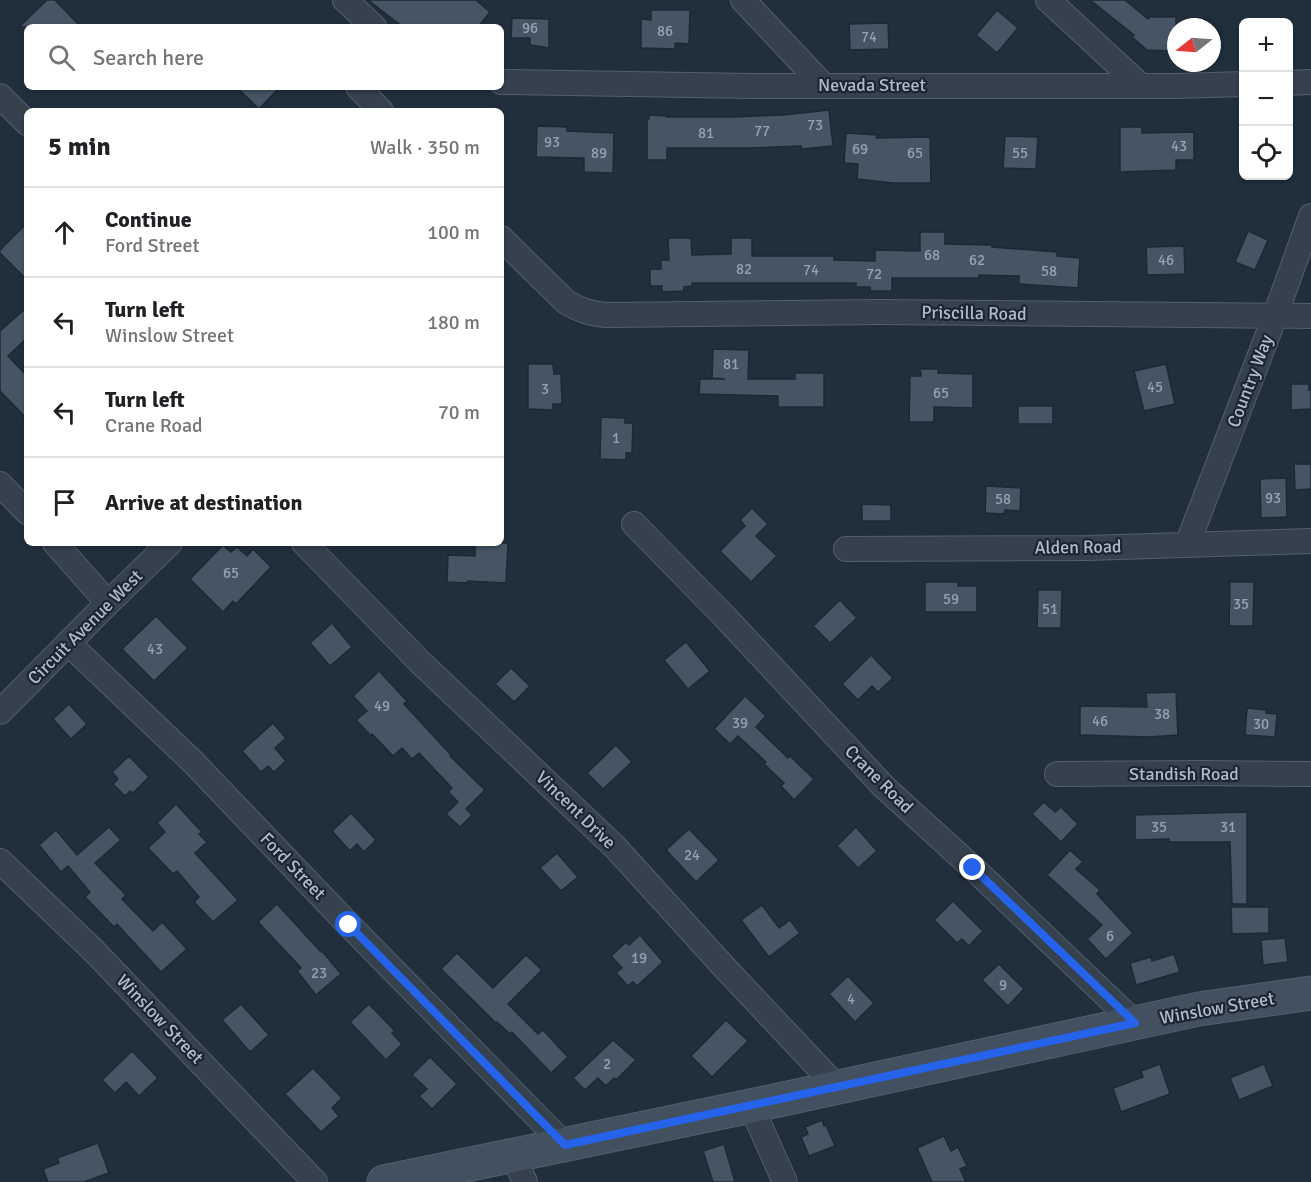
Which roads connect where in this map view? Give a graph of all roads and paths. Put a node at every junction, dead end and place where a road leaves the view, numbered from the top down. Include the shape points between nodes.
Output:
1 (345, 0) edge
2 (743, 0) edge
3 (1048, 0) edge
4 (371, 24) edge
5 (504, 82) edge
6 (1311, 82) edge
7 (1293, 83) edge
8 (1239, 84) edge
9 (823, 85) junction
10 (1141, 86) junction
11 (361, 90) edge
12 (0, 96) edge
13 (378, 108) edge
14 (24, 120) edge
15 (1311, 216) edge
16 (504, 241) edge
17 (1275, 316) junction
18 (1311, 316) edge
19 (0, 484) edge
20 (24, 509) edge
21 (633, 524) dead end
22 (1311, 542) edge
23 (1187, 545) junction
24 (58, 546) edge
25 (167, 546) edge
26 (307, 546) edge
27 (846, 549) dead end
28 (108, 603) junction
29 (68, 643) junction
30 (0, 712) edge
31 (1057, 774) dead end
32 (1311, 774) edge
33 (0, 861) edge
34 (1311, 993) edge
35 (1135, 1023) junction
36 (837, 1087) junction
37 (751, 1106) junction
38 (565, 1145) junction
39 (519, 1169) edge
40 (315, 1182) edge
41 (384, 1182) edge
42 (785, 1182) edge

1 - 4 street
2 - 9 street
3 - 10 street
5 - 9 street, Nevada Street
6 - 7 street
8 - 10 street, Nevada Street
9 - 10 street, Nevada Street
11 - 13 street
12 - 14 street
15 - 17 street, Country Way
16 - 17 street, Priscilla Road via 566,302 592,314
17 - 18 street, Priscilla Road
17 - 23 street, Country Way
19 - 20 street
21 - 35 street, Crane Road via 884,787
22 - 23 street, Alden Road
23 - 27 street, Alden Road
24 - 28 street
25 - 28 street, Circuit Avenue West
26 - 36 street, Vincent Drive via 420,662 615,847
28 - 29 street, Circuit Avenue West
29 - 30 street, Circuit Avenue West
29 - 38 street, Ford Street via 193,762
31 - 32 street, Standish Road
33 - 40 street, Winslow Street via 94,951
34 - 35 street, Winslow Street via 1199,1009
35 - 36 street, Winslow Street
36 - 37 street, Winslow Street
37 - 38 street, Winslow Street
37 - 42 street
38 - 39 street, Winslow Street
39 - 41 street, Winslow Street

